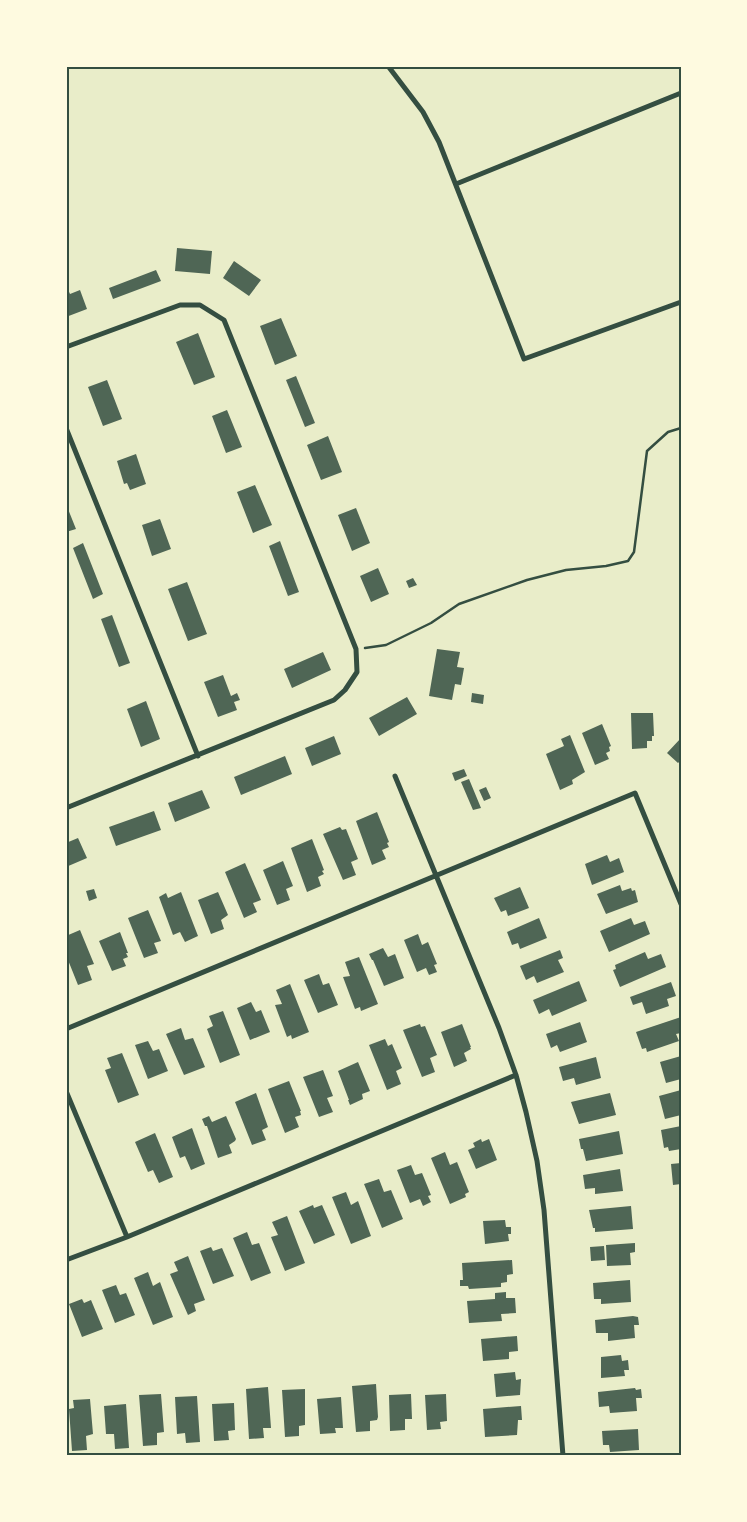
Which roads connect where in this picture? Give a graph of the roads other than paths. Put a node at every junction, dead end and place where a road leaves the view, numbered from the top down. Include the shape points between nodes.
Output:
1 (388, 66) edge
2 (681, 94) edge
3 (456, 184) junction
4 (681, 302) edge
5 (66, 347) edge
6 (66, 428) edge
7 (198, 756) junction
8 (395, 776) dead end
9 (66, 808) edge
10 (436, 876) junction
11 (681, 904) edge
12 (66, 1029) edge
13 (516, 1075) junction
14 (66, 1091) edge
15 (127, 1237) junction
16 (66, 1260) edge
17 (563, 1456) edge

1 - 3 street via 423,112
2 - 3 street
3 - 4 street via 524,359
5 - 7 street via 180,305 200,305 224,320 356,649 357,672 346,690 334,700
6 - 7 street
7 - 9 street
8 - 10 street
10 - 11 street via 635,793
10 - 12 street
10 - 13 street
13 - 15 street
13 - 17 street via 537,1161 544,1210
14 - 15 street
15 - 16 street

